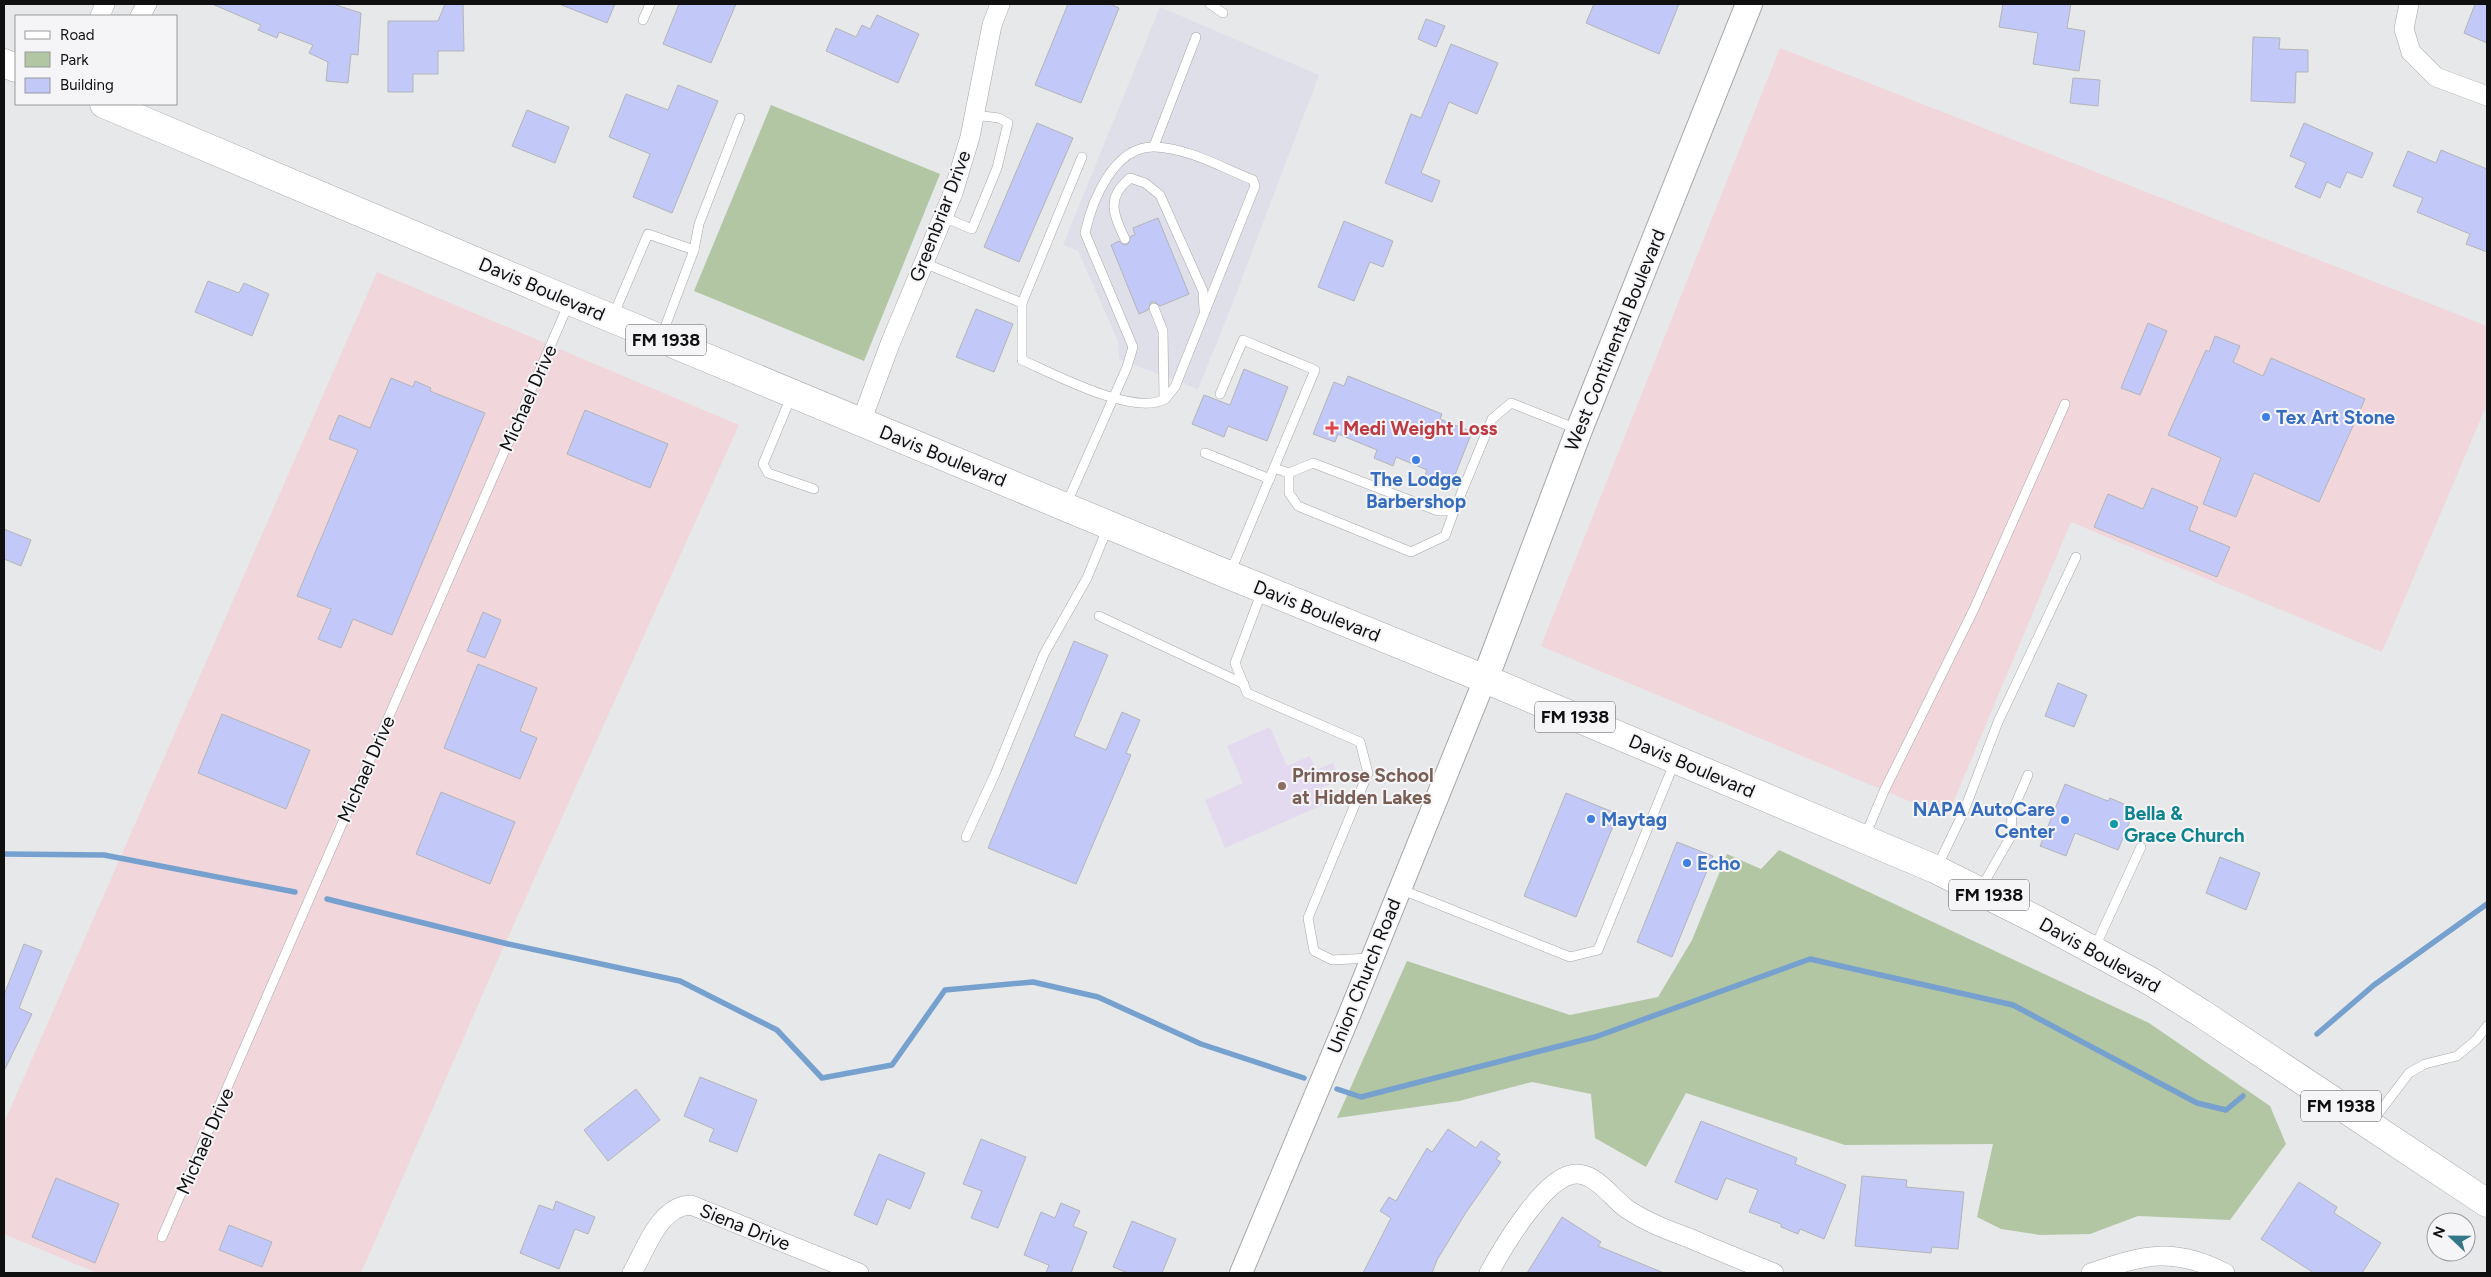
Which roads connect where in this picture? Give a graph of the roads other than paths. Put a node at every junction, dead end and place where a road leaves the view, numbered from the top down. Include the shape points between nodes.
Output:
1 (148, 4) edge
2 (650, 4) edge
3 (1000, 4) edge
4 (1210, 4) edge
5 (1749, 4) edge
6 (2409, 4) edge
7 (1223, 13) dead end
8 (141, 15) edge
9 (643, 20) dead end
10 (1196, 37) dead end
11 (2487, 96) edge
12 (106, 105) edge
13 (974, 115) junction
14 (740, 118) dead end
15 (1154, 146) junction
16 (1082, 157) dead end
17 (943, 217) junction
18 (1124, 239) dead end
19 (694, 250) junction
20 (924, 263) junction
21 (570, 301) junction
22 (1022, 303) junction
23 (1154, 308) dead end
24 (1204, 313) junction
25 (612, 318) junction
26 (661, 338) junction
27 (793, 393) junction
28 (1220, 394) dead end
29 (1111, 399) junction
30 (1164, 399) junction
31 (2064, 404) dead end
32 (861, 422) junction
33 (1579, 430) junction
34 (1205, 453) dead end
35 (1274, 468) junction
36 (1289, 473) junction
37 (1270, 479) junction
38 (814, 489) dead end
39 (1066, 507) junction
40 (1454, 511) junction
41 (1109, 525) junction
42 (2076, 557) dead end
43 (1229, 575) junction
44 (1263, 589) junction
45 (1099, 616) dead end
46 (1485, 679) junction
47 (1244, 684) junction
48 (1676, 759) junction
49 (2028, 775) dead end
50 (966, 837) dead end
51 (1864, 839) junction
52 (2141, 847) dead end
53 (1935, 869) junction
54 (1400, 889) junction
55 (1980, 891) junction
56 (2094, 950) junction
57 (1372, 958) junction
58 (2487, 1026) edge
59 (2370, 1125) junction
60 (2487, 1203) edge
61 (162, 1238) dead end
62 (632, 1273) edge
63 (859, 1273) edge
64 (1241, 1273) edge
65 (1489, 1273) edge
66 (1774, 1273) edge
67 (2091, 1273) edge
68 (2225, 1273) edge

1 - 8 street
2 - 9 lane
3 - 13 street, Greenbriar Drive via 992,25
4 - 7 lane
5 - 33 main road, West Continental Boulevard
6 - 11 street via 2404,29 2411,52 2436,77
10 - 15 lane
12 - 21 main road, Davis Boulevard / FM 1938
13 - 17 street, Greenbriar Drive via 956,184
13 - 17 lane via 999,118 1008,123 997,168 972,228
14 - 19 lane via 699,224
15 - 24 lane via 1176,149 1253,180 1255,186
15 - 29 lane via 1140,149 1123,160 1104,180 1085,233 1132,347 1127,368
16 - 22 lane
17 - 20 street, Greenbriar Drive
18 - 24 lane via 1113,200 1120,186 1130,178 1145,183 1160,195 1203,291
19 - 25 lane via 648,234
19 - 26 lane
20 - 22 lane
20 - 32 street, Greenbriar Drive
21 - 25 main road, Davis Boulevard / FM 1938
21 - 61 lane, Michael Drive
22 - 29 lane via 1022,360
23 - 30 lane via 1163,330
24 - 30 lane via 1175,387
25 - 26 main road, Davis Boulevard / FM 1938
26 - 27 main road, Davis Boulevard / FM 1938
27 - 32 main road, Davis Boulevard / FM 1938
27 - 38 lane via 763,464 768,473
28 - 35 lane via 1243,340 1315,370
29 - 30 lane via 1144,403
29 - 39 lane
31 - 51 lane via 1974,609 1885,789
32 - 39 main road, Davis Boulevard / FM 1938
33 - 40 lane via 1511,403 1492,419
33 - 46 main road, West Continental Boulevard
34 - 37 lane
35 - 36 lane
35 - 37 lane
36 - 40 lane via 1313,463 1438,511
36 - 40 lane via 1289,493 1298,506 1411,552 1445,536
37 - 43 lane
39 - 41 main road, Davis Boulevard / FM 1938
41 - 43 main road, Davis Boulevard / FM 1938
41 - 50 lane via 1087,578 1044,654
42 - 53 lane via 1998,722 1964,811
43 - 44 main road, Davis Boulevard / FM 1938
44 - 46 main road, Davis Boulevard / FM 1938
44 - 47 lane via 1236,663
45 - 47 lane
46 - 48 main road, Davis Boulevard / FM 1938
46 - 54 street, Union Church Road
47 - 57 lane via 1247,693 1360,742 1368,773 1308,918 1314,951 1332,960
48 - 51 main road, Davis Boulevard / FM 1938
48 - 54 lane via 1598,950 1570,957
49 - 55 lane via 2012,812 2011,836
51 - 53 main road, Davis Boulevard / FM 1938
52 - 56 lane
53 - 55 main road, Davis Boulevard / FM 1938
54 - 57 street, Union Church Road
55 - 56 main road, Davis Boulevard / FM 1938
56 - 59 main road, Davis Boulevard / FM 1938 via 2201,1013
57 - 64 street, Union Church Road
58 - 59 lane via 2457,1056 2425,1064 2409,1073
59 - 60 main road, Davis Boulevard / FM 1938
62 - 63 street, Siena Drive via 662,1220 674,1208 691,1205
65 - 66 street via 1510,1237 1543,1194 1559,1179 1572,1174 1596,1181 1639,1217
67 - 68 street via 2131,1259 2162,1255 2193,1260

